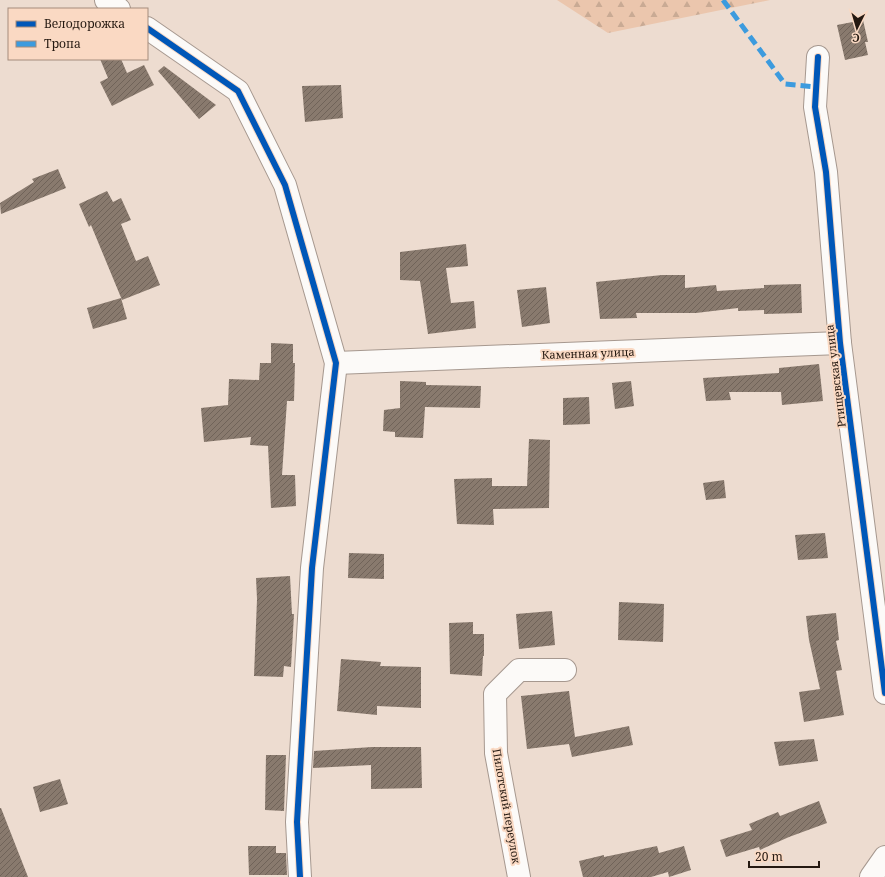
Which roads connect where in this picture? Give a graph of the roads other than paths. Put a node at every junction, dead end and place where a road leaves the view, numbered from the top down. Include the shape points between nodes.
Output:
1 (106, 0) edge
2 (118, 8) edge
3 (148, 29) edge
4 (818, 57) dead end
5 (840, 343) junction
6 (336, 363) junction
7 (565, 670) dead end
8 (885, 693) edge
9 (885, 857) edge
10 (300, 877) edge
11 (519, 877) edge
12 (871, 877) edge

1 - 2 street
3 - 6 street via 238,91 285,185
4 - 5 street, Ртищевская улица via 815,107 826,172
5 - 6 street, Каменная улица
5 - 8 street, Ртищевская улица
6 - 10 street via 312,568 297,822
7 - 11 street, Пилотский переулок via 520,670 495,694 496,753
9 - 12 street

